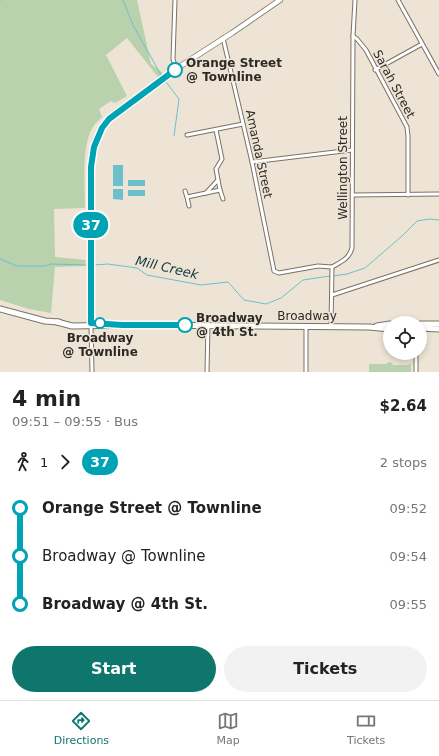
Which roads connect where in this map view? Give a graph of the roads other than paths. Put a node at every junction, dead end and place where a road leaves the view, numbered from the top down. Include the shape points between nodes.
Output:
1 (174, 0) edge
2 (280, 0) edge
3 (398, 0) edge
4 (356, 1) edge
5 (274, 2) edge
6 (353, 36) junction
7 (223, 38) junction
8 (422, 44) junction
9 (176, 69) junction
10 (376, 70) junction
11 (439, 74) edge
12 (243, 124) junction
13 (216, 130) junction
14 (187, 135) dead end
15 (352, 150) junction
16 (252, 162) junction
17 (218, 180) junction
18 (220, 190) junction
19 (185, 191) dead end
20 (206, 193) junction
21 (408, 194) junction
22 (439, 194) edge
23 (353, 195) junction
24 (187, 197) junction
25 (223, 200) dead end
26 (189, 206) dead end
27 (439, 260) edge
28 (332, 267) junction
29 (332, 295) junction
30 (0, 309) edge
31 (91, 324) junction
32 (427, 324) edge
33 (439, 324) edge
34 (208, 325) junction
35 (383, 325) edge
36 (332, 326) junction
37 (306, 327) junction
38 (372, 327) junction
39 (383, 328) edge
40 (427, 328) edge
41 (439, 329) edge
42 (416, 360) edge
43 (92, 372) edge
44 (207, 372) edge
45 (306, 372) edge
46 (416, 372) edge

1 - 9 street via 173,59
2 - 5 main road
3 - 8 street
4 - 6 street, Wellington Street
5 - 7 main road
6 - 10 street, Sarah Street via 366,50
6 - 15 street, Wellington Street
7 - 9 main road
7 - 12 street, Amanda Street
8 - 10 street
8 - 11 street
9 - 31 main road via 112,116 102,128 94,147 91,167
10 - 21 street, Sarah Street via 408,129
12 - 13 street
12 - 16 street, Amanda Street
13 - 14 street
13 - 17 street via 222,159 216,169
15 - 16 street
15 - 23 street, Wellington Street
16 - 28 street, Amanda Street via 274,270 277,273 318,266
17 - 18 street
17 - 20 street
18 - 20 street
18 - 25 street
19 - 24 street
20 - 24 street
21 - 22 street
21 - 23 street
23 - 28 street, Wellington Street via 351,250 344,261
24 - 26 street
27 - 29 street
28 - 29 street
29 - 36 street
30 - 31 main road, Broadway via 45,321
31 - 34 main road, Broadway
31 - 43 street
32 - 33 main road
34 - 37 main road, Broadway
34 - 44 street
35 - 38 main road, Broadway
36 - 37 main road, Broadway
36 - 38 main road, Broadway
37 - 45 street
38 - 39 main road, Broadway
40 - 41 main road
42 - 46 street

